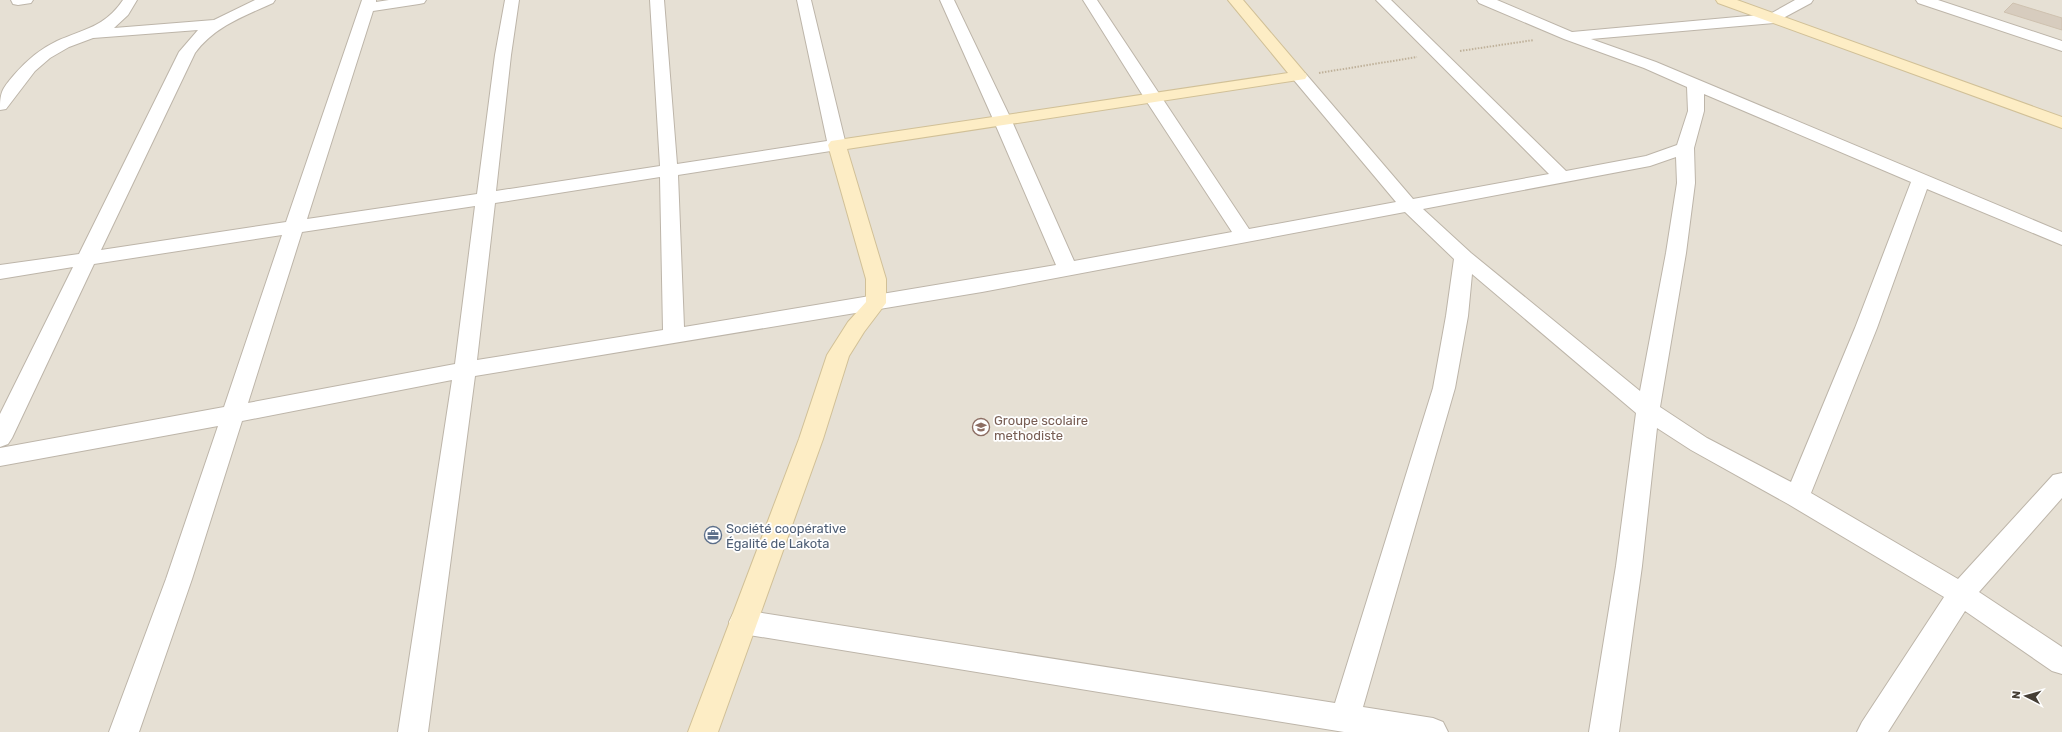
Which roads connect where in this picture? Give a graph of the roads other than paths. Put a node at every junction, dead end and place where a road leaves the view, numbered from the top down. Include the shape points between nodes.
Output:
1 (130, 0) edge
2 (268, 0) edge
3 (419, 0) edge
4 (512, 0) edge
5 (657, 0) edge
6 (804, 0) edge
7 (947, 0) edge
8 (1090, 0) edge
9 (1235, 0) edge
10 (1383, 0) edge
11 (1484, 0) edge
12 (1723, 0) edge
13 (1806, 0) edge
14 (1923, 0) edge
15 (367, 4) edge
16 (1774, 18) junction
17 (216, 24) junction
18 (90, 34) junction
19 (1569, 36) junction
20 (2062, 46) edge
21 (1299, 76) junction
22 (1695, 85) junction
23 (1153, 99) junction
24 (0, 105) edge
25 (1002, 119) junction
26 (2062, 123) edge
27 (837, 145) junction
28 (1685, 148) junction
29 (669, 172) junction
30 (1564, 178) junction
31 (1921, 181) junction
32 (487, 200) junction
33 (1409, 206) junction
34 (295, 227) junction
35 (1246, 237) junction
36 (2062, 239) edge
37 (1464, 256) junction
38 (88, 258) junction
39 (1067, 268) junction
40 (0, 272) edge
41 (876, 303) junction
42 (674, 335) junction
43 (464, 370) junction
44 (1648, 410) junction
45 (232, 414) junction
46 (0, 438) edge
47 (0, 457) edge
48 (2062, 482) edge
49 (1797, 498) junction
50 (1961, 594) junction
51 (743, 622) junction
52 (2062, 662) edge
53 (1345, 719) junction
54 (124, 732) edge
55 (413, 732) edge
56 (703, 732) edge
57 (1433, 732) edge
58 (1604, 732) edge
59 (1872, 732) edge

1 - 18 street via 119,17
2 - 17 street
3 - 15 street
4 - 32 street via 503,55
5 - 29 street
6 - 27 street
7 - 25 street
8 - 23 street
9 - 21 street
10 - 30 street
11 - 19 street
12 - 16 street
13 - 16 street
14 - 20 street
15 - 34 street
16 - 19 street
16 - 26 street
17 - 18 street
17 - 38 street via 194,42 188,52
18 - 24 street via 42,56 23,74
19 - 22 street via 1650,65
21 - 23 street
21 - 33 street
22 - 28 street via 1696,111
22 - 31 street
23 - 25 street
23 - 35 street
25 - 27 street
25 - 39 street
27 - 29 street
27 - 41 street via 876,280
28 - 30 street via 1650,161
28 - 44 street via 1686,183
29 - 32 street
29 - 42 street
30 - 33 street
31 - 36 street
31 - 49 street via 1866,328
32 - 34 street
32 - 43 street
33 - 35 street
33 - 37 street
34 - 38 street
34 - 45 street
35 - 39 street
37 - 44 street
37 - 53 street via 1457,316 1444,388
38 - 40 street
38 - 46 street
39 - 41 street
41 - 42 street
41 - 51 street via 838,355 811,439
42 - 43 street
43 - 45 street
43 - 55 street
44 - 49 street via 1699,444
44 - 58 street via 1629,566
45 - 47 street
45 - 54 street via 179,579
48 - 50 street
49 - 50 street
50 - 52 street
50 - 59 street
51 - 53 street
51 - 56 street
53 - 57 street

